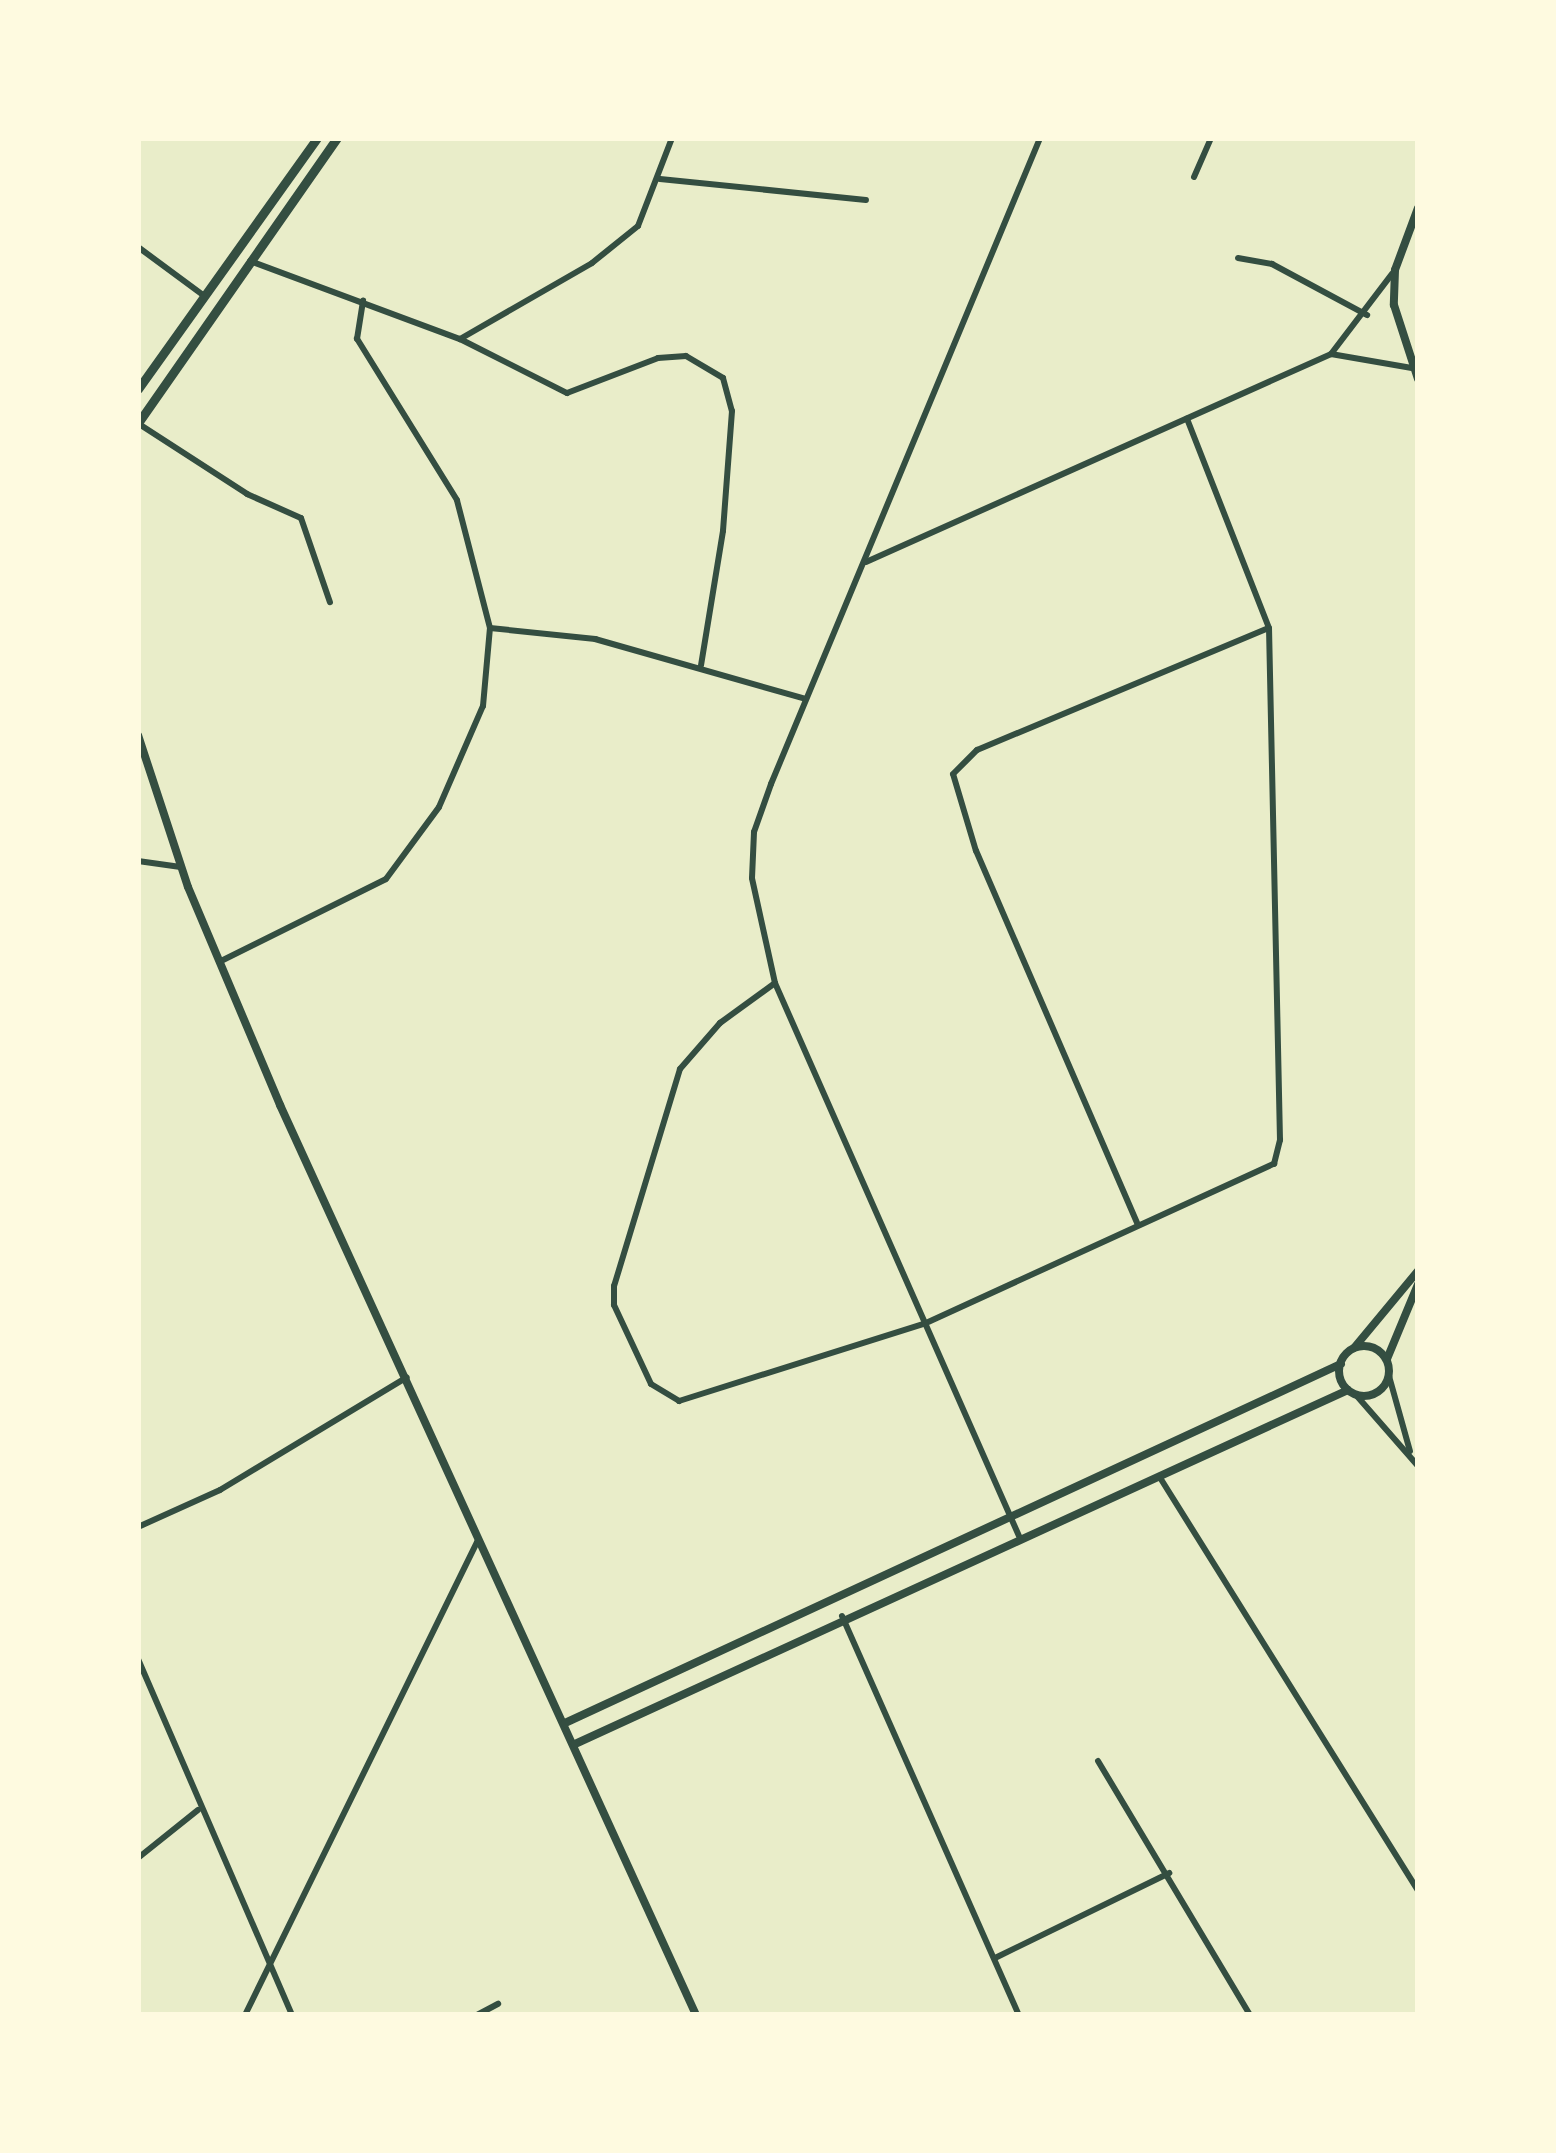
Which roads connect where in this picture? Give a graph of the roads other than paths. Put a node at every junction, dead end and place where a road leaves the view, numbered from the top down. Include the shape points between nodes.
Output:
1 (317, 138) edge
2 (337, 138) edge
3 (672, 138) edge
4 (1040, 138) edge
5 (1211, 138) edge
6 (1194, 177) dead end
7 (660, 179) junction
8 (866, 200) dead end
9 (1418, 208) edge
10 (138, 247) edge
11 (1238, 258) dead end
12 (250, 261) junction
13 (1395, 270) junction
14 (203, 296) junction
15 (363, 300) junction
16 (1367, 315) junction
17 (1401, 337) junction
18 (1418, 337) edge
19 (460, 339) junction
20 (1331, 354) junction
21 (1412, 368) junction
22 (1418, 379) edge
23 (138, 389) edge
24 (1187, 418) junction
25 (138, 423) edge
26 (863, 563) junction
27 (330, 602) dead end
28 (490, 628) junction
29 (1270, 628) junction
30 (701, 665) junction
31 (805, 700) junction
32 (138, 735) edge
33 (138, 861) edge
34 (181, 867) junction
35 (218, 962) junction
36 (775, 982) junction
37 (1138, 1226) junction
38 (1418, 1270) edge
39 (1418, 1284) edge
40 (926, 1323) junction
41 (1353, 1349) junction
42 (1387, 1360) junction
43 (1341, 1364) junction
44 (1389, 1376) junction
45 (406, 1377) junction
46 (1352, 1393) junction
47 (1412, 1454) junction
48 (1418, 1466) edge
49 (1157, 1473) junction
50 (1012, 1518) junction
51 (138, 1528) edge
52 (478, 1532) junction
53 (1019, 1536) junction
54 (842, 1616) junction
55 (138, 1659) edge
56 (140, 1673) edge
57 (565, 1723) junction
58 (574, 1744) junction
59 (1098, 1761) dead end
60 (198, 1810) junction
61 (138, 1858) edge
62 (1171, 1873) junction
63 (1418, 1890) edge
64 (268, 1954) junction
65 (995, 1958) junction
66 (498, 2004) dead end
67 (244, 2015) edge
68 (292, 2015) edge
69 (477, 2015) edge
70 (696, 2015) edge
71 (1019, 2015) edge
72 (1250, 2015) edge

1 - 14 main road
2 - 12 main road
3 - 7 street
4 - 26 street
5 - 6 street
7 - 8 street
7 - 19 street via 638,226 618,245
9 - 13 street
10 - 14 street
11 - 16 street via 1272,264
12 - 15 street
12 - 25 main road
13 - 16 street
13 - 17 street
14 - 23 main road
15 - 19 street
15 - 28 street via 357,339 457,500
16 - 20 street
17 - 18 street
17 - 21 street
19 - 30 street via 567,393 658,358 686,356 723,378 732,411 723,531
20 - 21 street
20 - 24 street
21 - 22 street
24 - 26 street
24 - 29 street
25 - 27 street via 247,494 301,518
26 - 31 street
28 - 30 street via 595,639
28 - 35 street via 475,735 397,868
29 - 37 street via 1280,1140 1274,1164
29 - 37 street via 977,749 953,774 976,851
30 - 31 street
31 - 36 street via 754,832 752,878
32 - 34 street
33 - 34 street
34 - 35 street
35 - 45 street
36 - 40 street
36 - 40 street via 720,1022 680,1069 614,1305 651,1384 679,1401
37 - 40 street
38 - 41 street
39 - 42 street
40 - 50 street
41 - 42 street via 1372,1348
41 - 43 street
42 - 44 street
43 - 46 street
43 - 50 street
44 - 46 street via 1376,1394
44 - 47 street
45 - 51 street via 220,1490
45 - 52 street
46 - 47 street
46 - 49 street
47 - 48 street
49 - 53 street
49 - 63 street
50 - 53 street
50 - 57 street
52 - 57 street
52 - 64 street via 364,1778
53 - 54 street
54 - 58 street
54 - 65 street
55 - 56 street
56 - 60 street
57 - 58 street
58 - 70 street
59 - 62 street
60 - 61 street
60 - 64 street
62 - 65 street
62 - 72 street
64 - 67 street
64 - 68 street
65 - 71 street
66 - 69 street

